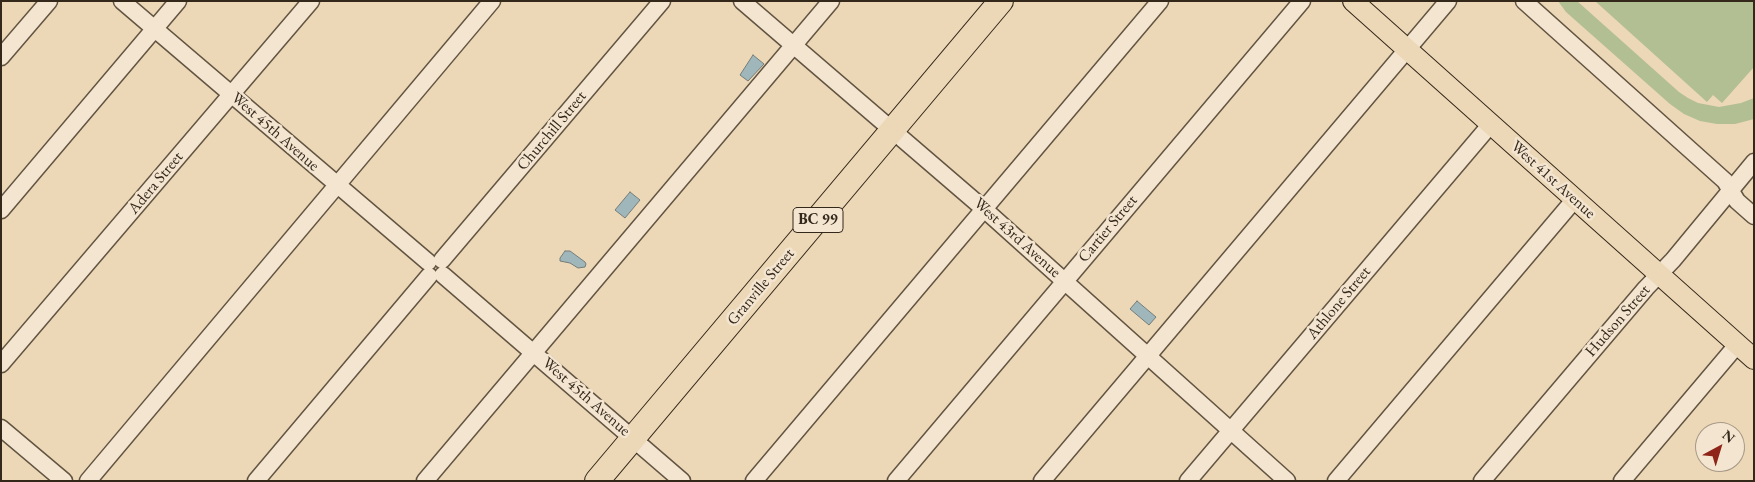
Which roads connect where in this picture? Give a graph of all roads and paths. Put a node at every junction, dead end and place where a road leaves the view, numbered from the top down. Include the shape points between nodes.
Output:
1 (48, 1) edge
2 (122, 1) edge
3 (178, 1) edge
4 (311, 1) edge
5 (492, 1) edge
6 (662, 1) edge
7 (742, 1) edge
8 (831, 1) edge
9 (1001, 1) edge
10 (1160, 1) edge
11 (1302, 1) edge
12 (1353, 1) edge
13 (1448, 1) edge
14 (1524, 1) edge
15 (154, 28) junction
16 (794, 45) junction
17 (1407, 49) junction
18 (1, 57) edge
19 (231, 94) junction
20 (1491, 124) junction
21 (894, 130) junction
22 (1754, 162) edge
23 (338, 185) junction
24 (1731, 190) junction
25 (1575, 200) junction
26 (984, 209) junction
27 (1, 210) edge
28 (1754, 216) edge
29 (436, 268) junction
30 (1659, 275) junction
31 (1064, 280) junction
32 (1737, 345) junction
33 (534, 352) junction
34 (1147, 356) junction
35 (1754, 360) edge
36 (1, 364) edge
37 (1, 428) edge
38 (1231, 430) junction
39 (633, 438) junction
40 (64, 481) edge
41 (88, 481) edge
42 (256, 481) edge
43 (425, 481) edge
44 (597, 481) edge
45 (682, 481) edge
46 (754, 481) edge
47 (896, 481) edge
48 (1042, 481) edge
49 (1188, 481) edge
50 (1287, 481) edge
51 (1336, 481) edge
52 (1482, 481) edge
53 (1622, 481) edge

1 - 18 street
2 - 15 street, West 45th Avenue
3 - 15 street
4 - 19 street, Adera Street
5 - 23 street
6 - 29 street, Churchill Street
7 - 16 street, West 43rd Avenue
8 - 16 street
9 - 21 highway, Granville Street / BC 99
10 - 26 street
11 - 31 street, Cartier Street
12 - 17 main road, West 41st Avenue
13 - 17 street
14 - 24 street
15 - 19 street, West 45th Avenue
15 - 27 street
16 - 21 street, West 43rd Avenue
16 - 33 street
17 - 20 main road, West 41st Avenue
17 - 34 street
19 - 23 street, West 45th Avenue
19 - 36 street, Adera Street
20 - 25 main road, West 41st Avenue
20 - 38 street, Athlone Street
21 - 26 street, West 43rd Avenue
21 - 39 highway, Granville Street / BC 99
22 - 24 street, Hudson Street
23 - 29 street, West 45th Avenue
23 - 41 street
24 - 28 street via 1737,201
24 - 30 street, Hudson Street
25 - 30 main road, West 41st Avenue
25 - 51 street
26 - 31 street, West 43rd Avenue
26 - 46 street
29 - 33 street, West 45th Avenue
29 - 42 street, Churchill Street
30 - 32 main road, West 41st Avenue
30 - 52 street, Hudson Street
31 - 34 street, West 43rd Avenue
31 - 47 street, Cartier Street
32 - 35 main road, West 41st Avenue
32 - 53 street
33 - 39 street, West 45th Avenue
33 - 43 street
34 - 38 street, West 43rd Avenue
34 - 48 street
37 - 40 street
38 - 49 street, Athlone Street
38 - 50 street, West 43rd Avenue
39 - 44 highway, Granville Street / BC 99
39 - 45 street, West 45th Avenue

